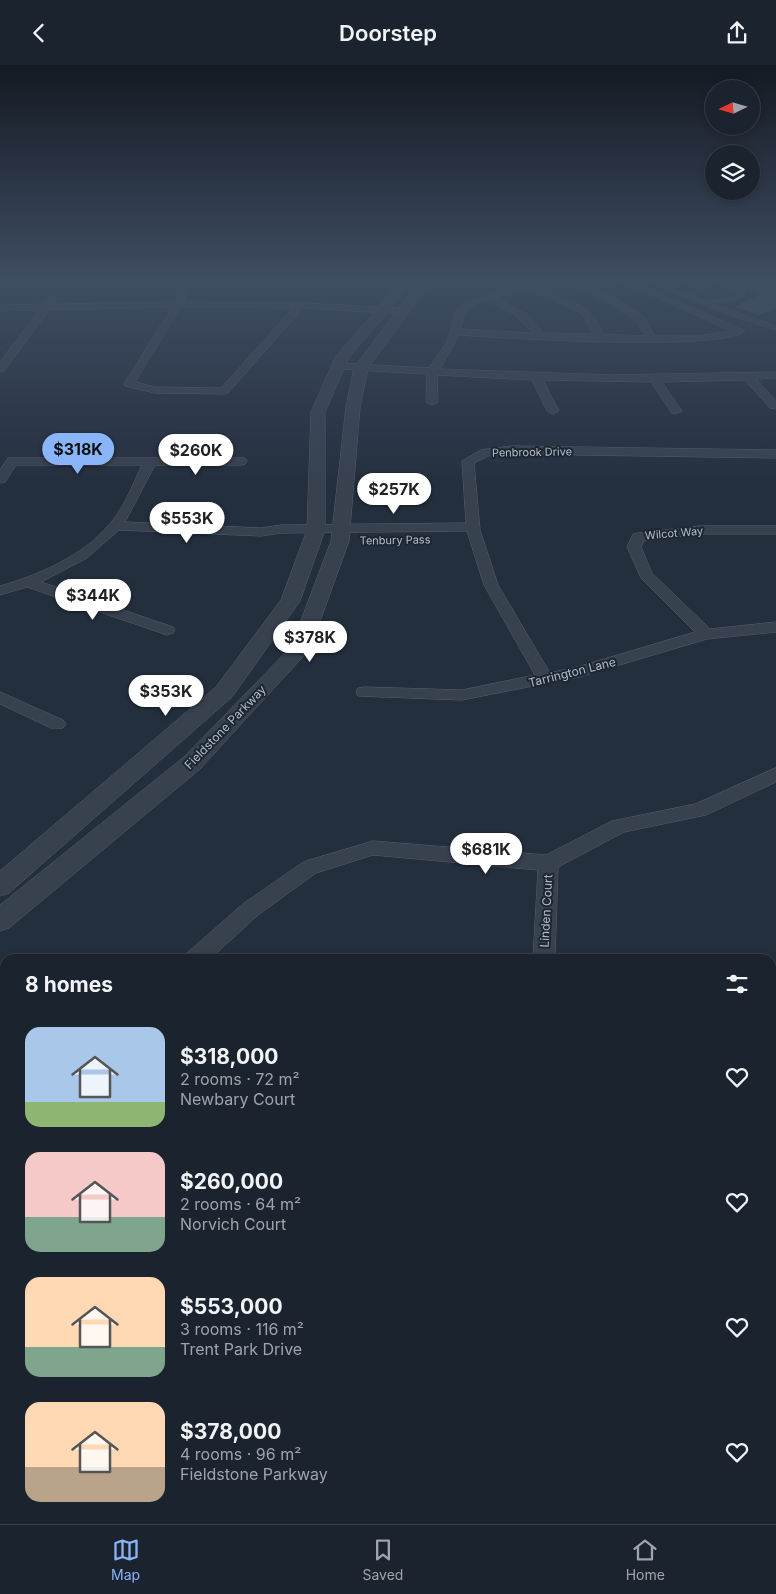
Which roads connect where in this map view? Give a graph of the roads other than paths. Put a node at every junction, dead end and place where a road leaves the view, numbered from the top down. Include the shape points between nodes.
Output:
1 (15, 349) edge
2 (151, 349) edge
3 (261, 349) edge
4 (351, 349) edge
5 (371, 349) edge
6 (447, 349) edge
7 (338, 366) junction
8 (361, 368) junction
9 (0, 369) edge
10 (432, 371) junction
11 (776, 375) edge
12 (536, 376) junction
13 (748, 377) junction
14 (654, 379) junction
15 (432, 401) dead end
16 (774, 406) dead end
17 (553, 411) dead end
18 (676, 411) dead end
19 (776, 454) edge
20 (241, 461) dead end
21 (150, 462) junction
22 (1, 479) edge
23 (115, 526) junction
24 (776, 530) edge
25 (474, 533) junction
26 (315, 535) junction
27 (341, 535) junction
28 (29, 583) junction
29 (0, 591) edge
30 (776, 627) edge
31 (167, 630) dead end
32 (706, 634) junction
33 (546, 680) junction
34 (364, 692) dead end
35 (0, 697) edge
36 (57, 724) dead end
37 (776, 774) edge
38 (548, 863) junction
39 (0, 886) edge
40 (0, 920) edge
41 (201, 954) edge
42 (544, 954) edge

1 - 9 street
2 - 3 street via 129,384 155,390 224,391
4 - 7 street, Fieldstone Parkway
5 - 8 street, Fieldstone Parkway
6 - 10 street
7 - 8 street
7 - 26 street, Fieldstone Parkway via 318,411
8 - 10 street
8 - 27 street, Fieldstone Parkway via 353,407
10 - 12 street
10 - 15 street
11 - 13 street
12 - 14 street
12 - 17 street
13 - 14 street
13 - 16 street
14 - 18 street
19 - 25 street, Penbrook Drive via 512,450 486,453 468,461
20 - 21 street
21 - 22 street via 12,461
21 - 23 street
23 - 26 street, Tenbury Pass via 261,533 279,539
23 - 28 street via 93,549
24 - 32 street, Wilcot Way via 699,530 638,537 634,547 646,575
25 - 27 street, Tenbury Pass
25 - 33 street, Penbrook Drive via 491,585
26 - 27 street, Tenbury Pass
26 - 39 street, Fieldstone Parkway via 290,601 224,691
27 - 40 street, Fieldstone Parkway via 300,649 192,763
28 - 29 street
28 - 31 street
30 - 32 street, Tarrington Lane
32 - 33 street, Tarrington Lane
33 - 34 street, Tarrington Lane via 462,695
35 - 36 street
37 - 38 street via 699,810 619,826
38 - 41 street via 373,848 309,868 251,909
38 - 42 street, Linden Court

